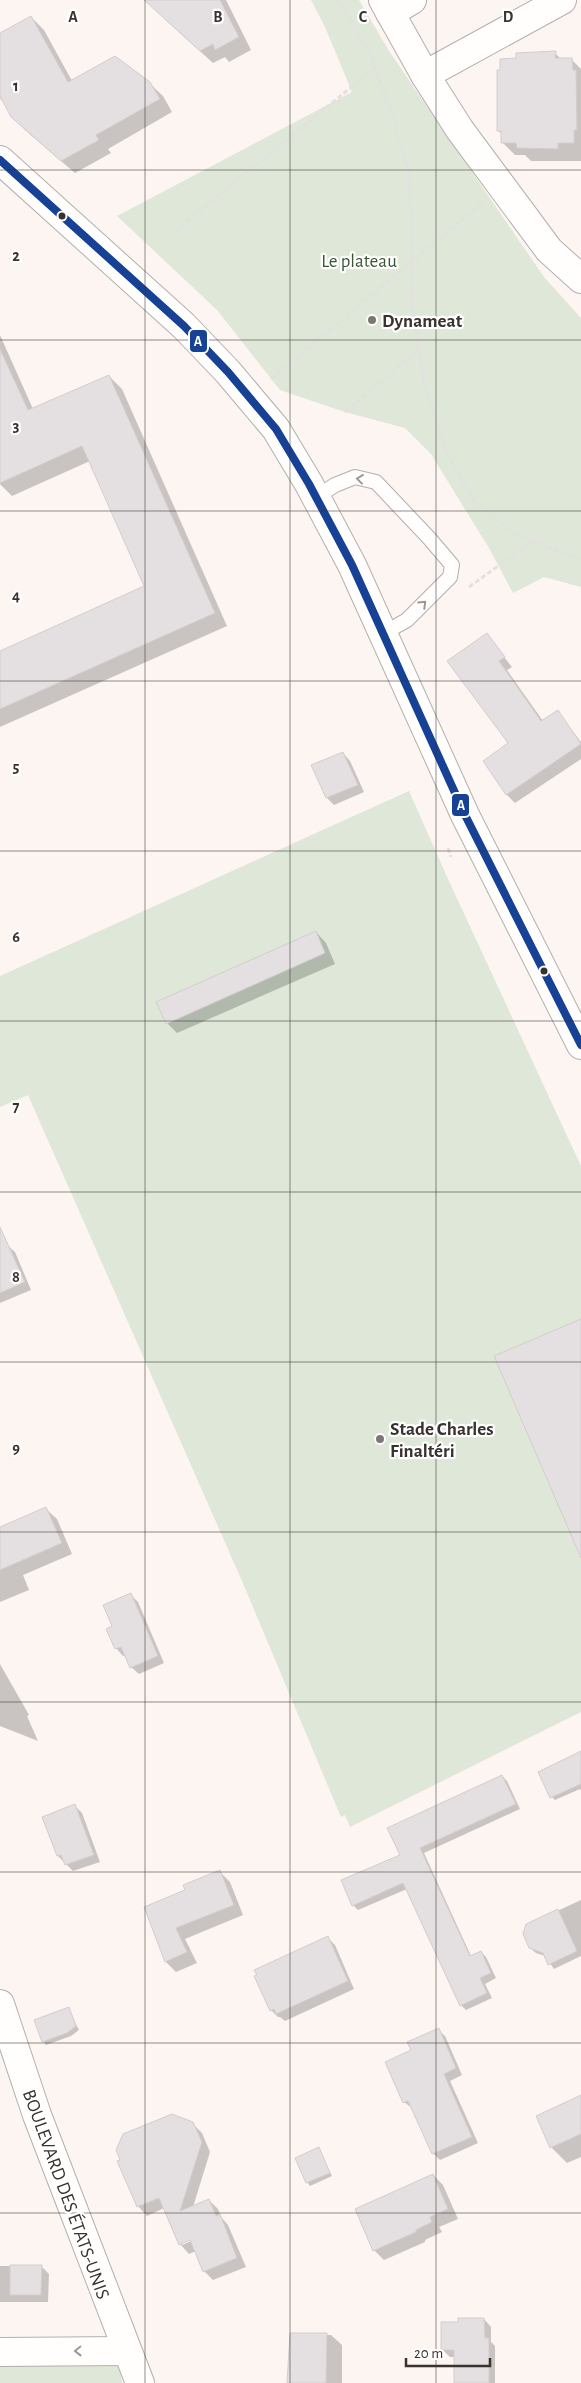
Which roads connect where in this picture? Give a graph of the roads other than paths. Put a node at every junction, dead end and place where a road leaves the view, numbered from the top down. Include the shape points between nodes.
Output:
1 (562, 0) edge
2 (395, 4) edge
3 (425, 75) junction
4 (0, 160) edge
5 (581, 279) edge
6 (316, 497) junction
7 (384, 633) junction
8 (581, 1045) edge
9 (0, 2004) edge
10 (0, 2057) edge
11 (37, 2115) junction
12 (126, 2350) junction
13 (0, 2352) edge
14 (140, 2383) edge

1 - 3 street
2 - 3 street
3 - 5 street via 460,130 549,250
4 - 6 street via 184,326 228,372 276,429
6 - 7 street
7 -> 6 lane via 407,620 450,578 452,565 376,482 355,477
7 - 8 street via 464,816
9 - 11 street, BOULEVARD DES ÉTATS-UNIS
10 - 11 street
11 - 12 street, BOULEVARD DES ÉTATS-UNIS
12 -> 13 street
12 - 14 street, BOULEVARD DES ÉTATS-UNIS

